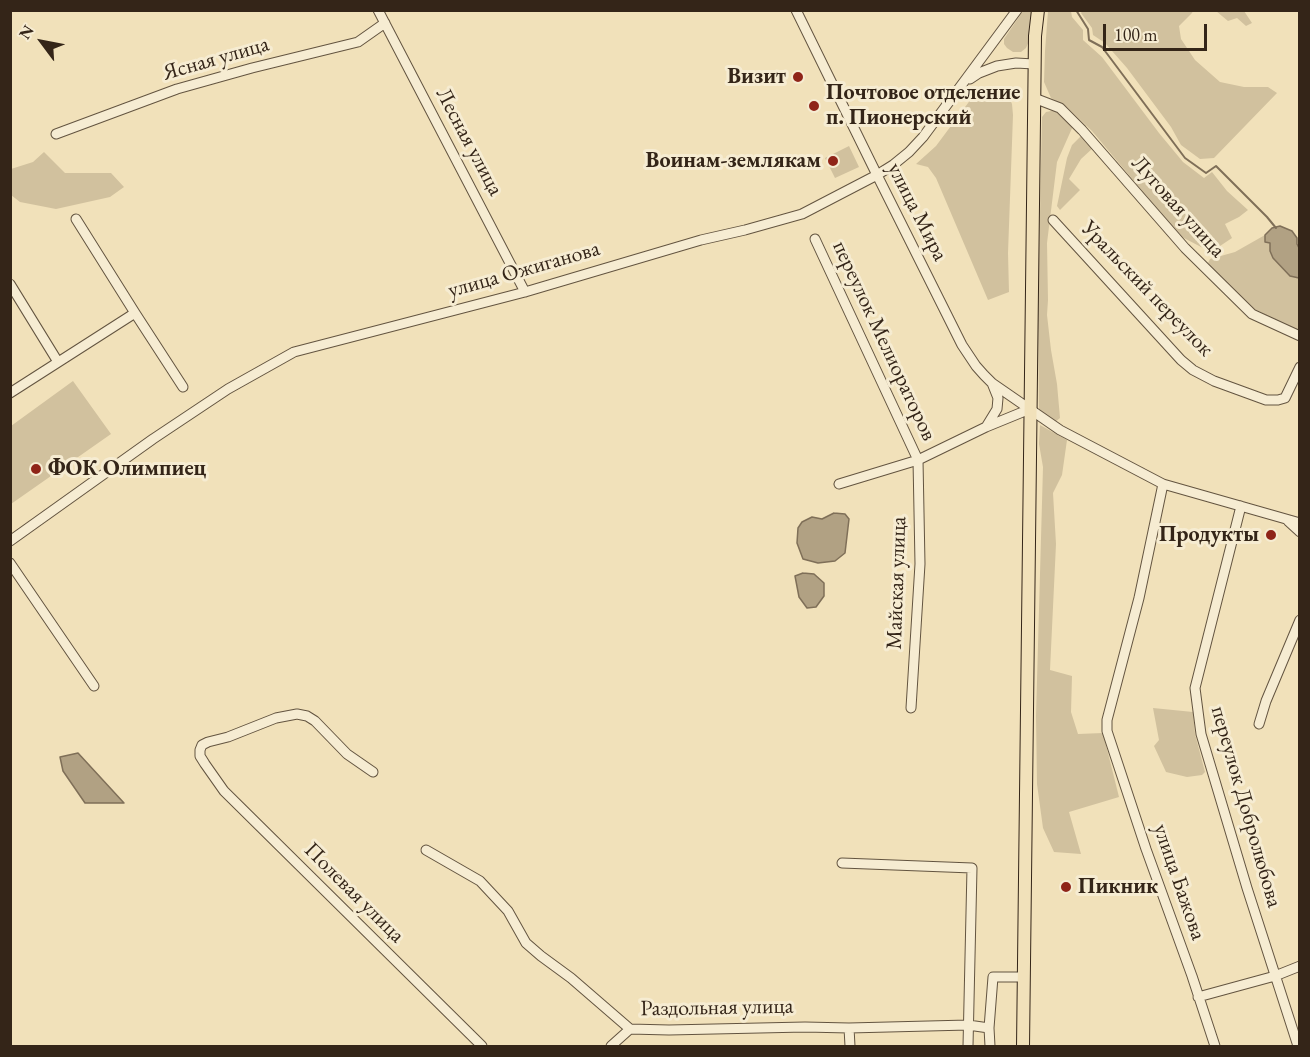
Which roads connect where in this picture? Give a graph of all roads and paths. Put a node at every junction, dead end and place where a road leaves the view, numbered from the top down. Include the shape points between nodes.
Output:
1 (378, 10) edge
2 (796, 10) edge
3 (1017, 10) edge
4 (1038, 10) edge
5 (385, 23) junction
6 (1034, 64) junction
7 (963, 84) junction
8 (1034, 98) junction
9 (56, 134) dead end
10 (877, 175) junction
11 (76, 219) dead end
12 (1053, 220) dead end
13 (815, 239) dead end
14 (10, 284) edge
15 (525, 292) junction
16 (135, 313) junction
17 (1299, 336) edge
18 (58, 362) junction
19 (1299, 368) edge
20 (993, 383) junction
21 (183, 387) dead end
22 (10, 393) edge
23 (1030, 409) junction
24 (986, 427) junction
25 (918, 460) junction
26 (839, 484) dead end
27 (1163, 484) junction
28 (1241, 506) junction
29 (1286, 519) junction
30 (1299, 523) edge
31 (1299, 532) edge
32 (10, 541) edge
33 (10, 563) edge
34 (1299, 620) edge
35 (94, 686) dead end
36 (911, 708) dead end
37 (1260, 724) dead end
38 (373, 772) dead end
39 (426, 850) dead end
40 (842, 863) dead end
41 (1299, 966) edge
42 (1275, 976) junction
43 (1024, 977) junction
44 (1198, 997) junction
45 (968, 1025) junction
46 (849, 1028) junction
47 (989, 1028) junction
48 (630, 1029) junction
49 (482, 1047) edge
50 (611, 1047) edge
51 (850, 1047) edge
52 (968, 1047) edge
53 (990, 1047) edge
54 (1023, 1047) edge
55 (1215, 1047) edge
56 (1298, 1047) edge

1 - 5 street, Лесная улица
2 - 10 street, улица Мира
3 - 7 street, улица Ожиганова
4 - 6 main road
5 - 9 street, Ясная улица via 358,42 177,89
5 - 15 street, Лесная улица
6 - 7 street via 997,66
6 - 8 main road
7 - 10 street, улица Ожиганова via 923,137
8 - 17 street, Луговая улица via 1060,108 1185,248 1252,314
8 - 23 main road
10 - 15 street, улица Ожиганова via 802,214
10 - 20 street, улица Мира via 962,345
11 - 16 street
12 - 19 street, Уральский переулок via 1193,370 1266,400 1278,400 1285,398
13 - 25 street, переулок Мелиораторов
14 - 18 street
15 - 32 street, улица Ожиганова via 294,352 228,389
16 - 18 street
16 - 21 street
18 - 22 street
20 - 23 street, улица Мира
20 - 24 street via 997,409
23 - 24 street
23 - 27 street, улица Мира via 1060,430
23 - 43 main road
24 - 25 street
25 - 26 street
25 - 36 street, Майская улица via 920,564
27 - 28 street, улица Мира
27 - 44 street, улица Бажова via 1107,731
28 - 29 street, улица Мира
28 - 42 street, переулок Добролюбова via 1195,688 1201,734
29 - 30 street, улица Мира
29 - 31 street
33 - 35 street
34 - 37 street
38 - 49 street, Полевая улица via 347,754 315,721 297,714 202,745 200,750 200,756 224,791
39 - 48 street, Раздольная улица via 480,881 508,911 526,943
40 - 45 street via 972,868
41 - 42 street
42 - 44 street
42 - 56 street, переулок Добролюбова
43 - 47 street via 993,976
43 - 54 main road
44 - 55 street, улица Бажова
45 - 46 street, Раздольная улица
45 - 47 street, Раздольная улица
45 - 52 street
46 - 48 street, Раздольная улица
46 - 51 street
47 - 53 street
48 - 50 street

